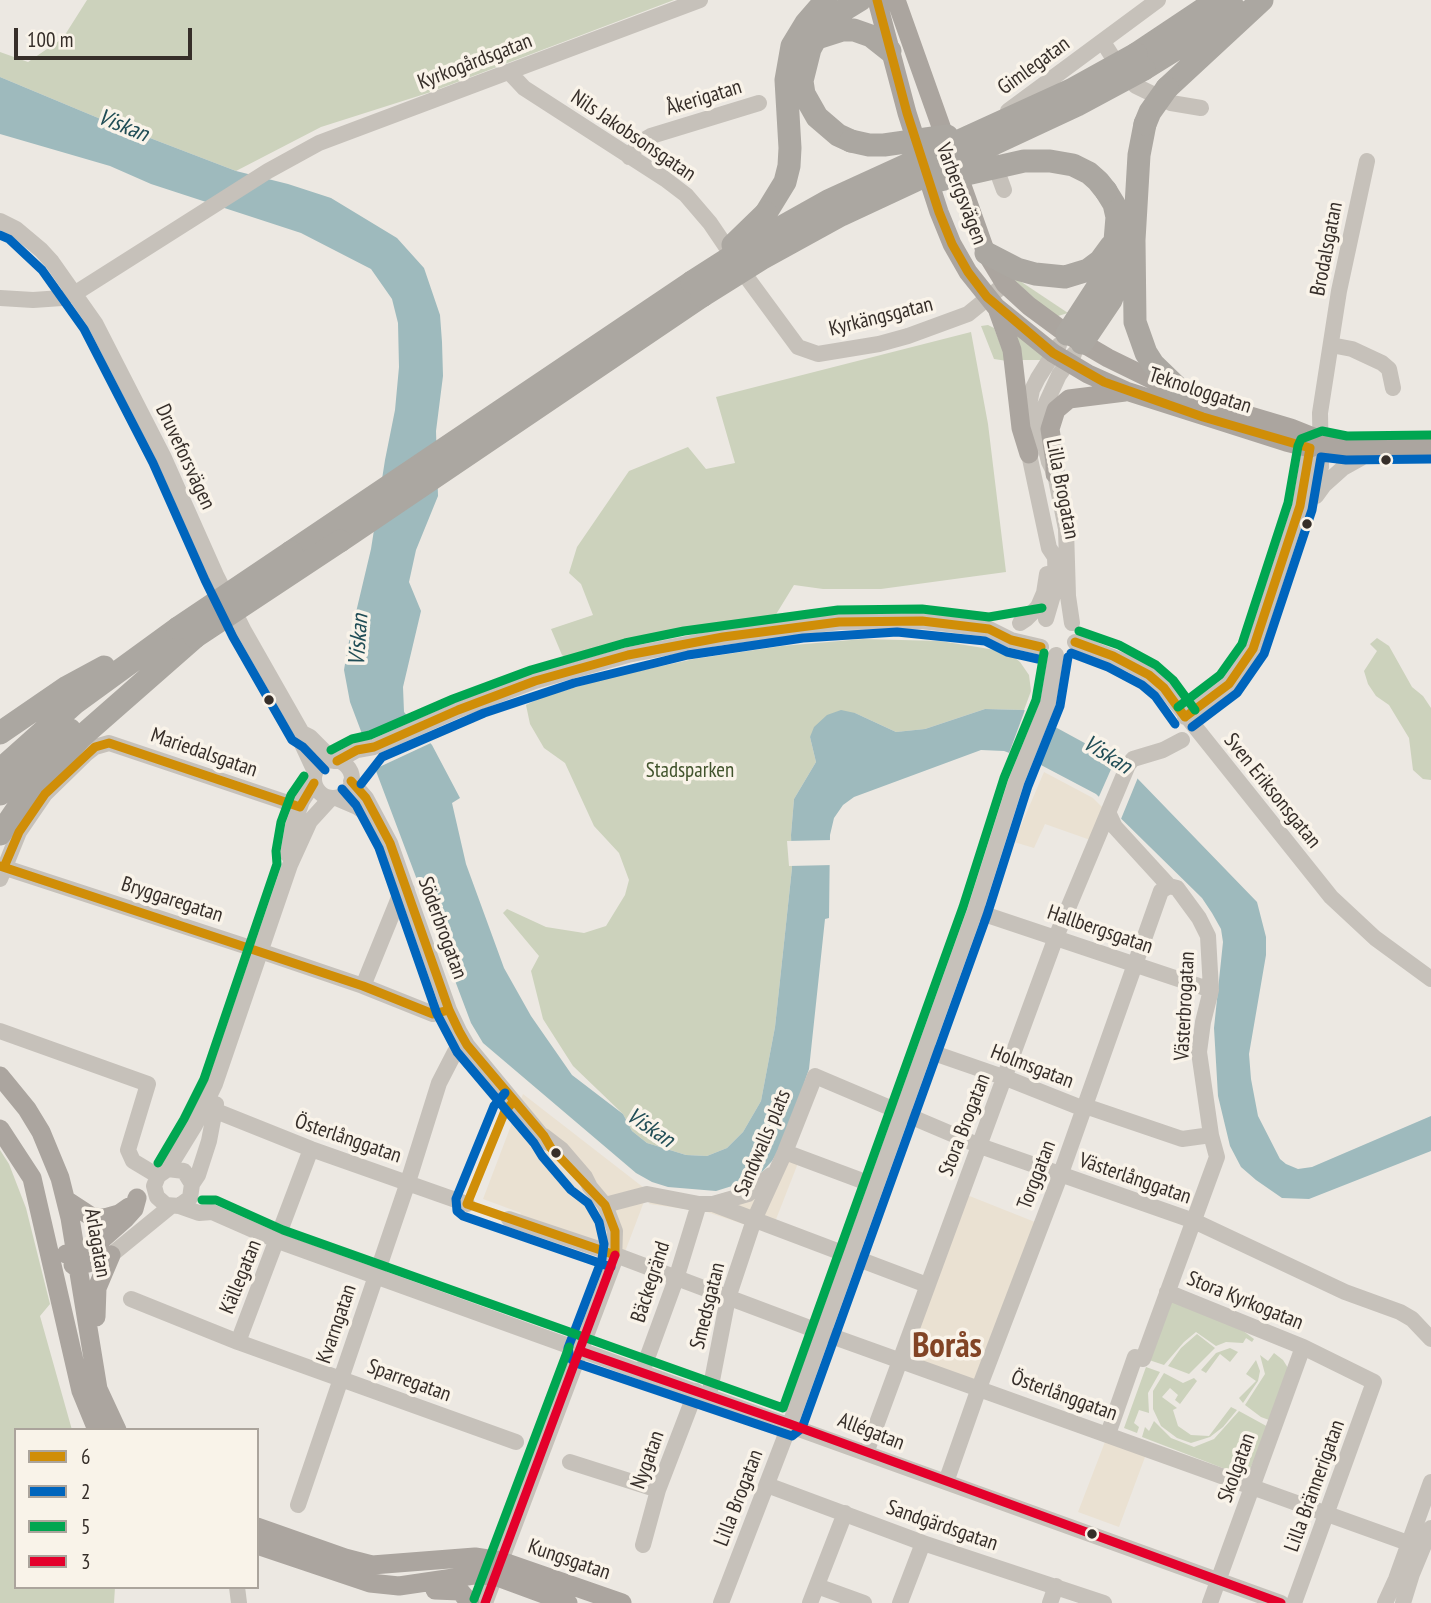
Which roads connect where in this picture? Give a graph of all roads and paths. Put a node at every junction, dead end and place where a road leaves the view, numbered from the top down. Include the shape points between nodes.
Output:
1 (700, 0) edge
2 (860, 0) edge
3 (877, 0) edge
4 (896, 0) edge
5 (1158, 0) edge
6 (1217, 0) edge
7 (1245, 0) edge
8 (1262, 0) edge
9 (826, 1) edge
10 (817, 38) junction
11 (1103, 42) junction
12 (890, 51) junction
13 (1138, 70) junction
14 (509, 72) junction
15 (760, 103) dead end
16 (1201, 108) dead end
17 (985, 130) junction
18 (629, 157) junction
19 (1367, 161) dead end
20 (1004, 190) dead end
21 (886, 192) junction
22 (0, 221) edge
23 (1125, 239) junction
24 (986, 253) junction
25 (1005, 284) junction
26 (697, 289) junction
27 (74, 294) junction
28 (0, 298) edge
29 (992, 302) junction
30 (1331, 345) junction
31 (798, 347) joint
32 (1068, 348) junction
33 (1393, 388) dead end
34 (1126, 391) junction
35 (1182, 392) junction
36 (1316, 446) junction
37 (1431, 447) edge
38 (1366, 448) junction
39 (1029, 454) junction
40 (1055, 474) junction
41 (1307, 510) junction
42 (366, 512) junction
43 (1292, 532) junction
44 (1049, 548) junction
45 (1045, 619) junction
46 (1020, 622) junction
47 (1072, 622) junction
48 (989, 629) junction
49 (187, 633) junction
50 (1075, 642) junction
51 (1041, 647) junction
52 (1056, 655) junction
53 (1185, 717) junction
54 (0, 733) edge
55 (302, 733) junction
56 (1182, 740) dead end
57 (374, 747) junction
58 (335, 761) junction
59 (0, 770) edge
60 (315, 777) junction
61 (351, 779) junction
62 (0, 794) edge
63 (334, 798) junction
64 (293, 805) junction
65 (1109, 814) junction
66 (381, 823) junction
67 (10, 833) edge
68 (0, 846) edge
69 (289, 865) junction
70 (1, 871) edge
71 (1169, 886) junction
72 (407, 890) junction
73 (975, 911) junction
74 (1056, 937) junction
75 (260, 951) junction
76 (1137, 965) junction
77 (1431, 979) edge
78 (363, 986) junction
79 (1211, 990) junction
80 (449, 1010) junction
81 (0, 1031) edge
82 (467, 1045) junction
83 (925, 1050) junction
84 (0, 1076) edge
85 (815, 1076) joint
86 (1006, 1078) junction
87 (215, 1084) junction
88 (1084, 1107) junction
89 (216, 1111) junction
90 (902, 1114) junction
91 (0, 1129) edge
92 (1211, 1135) junction
93 (980, 1146) junction
94 (311, 1149) junction
95 (785, 1152) junction
96 (777, 1168) junction
97 (161, 1175) junction
98 (1060, 1176) junction
99 (32, 1178) junction
100 (408, 1182) junction
101 (876, 1186) junction
102 (192, 1187) junction
103 (137, 1198) junction
104 (66, 1200) junction
105 (467, 1204) dead end
106 (706, 1204) junction
107 (605, 1205) junction
108 (175, 1206) junction
109 (212, 1212) junction
110 (509, 1219) dead end
111 (1194, 1222) junction
112 (753, 1223) junction
113 (278, 1241) junction
114 (111, 1255) junction
115 (615, 1255) junction
116 (850, 1256) junction
117 (76, 1260) junction
118 (376, 1276) junction
119 (676, 1279) junction
120 (927, 1285) junction
121 (59, 1290) junction
122 (1167, 1292) junction
123 (728, 1298) junction
124 (131, 1299) dead end
125 (823, 1333) junction
126 (1431, 1339) edge
127 (238, 1342) junction
128 (1303, 1347) junction
129 (580, 1351) junction
130 (899, 1360) junction
131 (94, 1367) junction
132 (642, 1372) junction
133 (340, 1379) junction
134 (1374, 1382) joint
135 (979, 1388) junction
136 (703, 1393) junction
137 (790, 1424) junction
138 (96, 1428) edge
139 (116, 1428) edge
140 (1108, 1434) junction
141 (516, 1442) dead end
142 (866, 1453) junction
143 (570, 1462) dead end
144 (946, 1482) junction
145 (1431, 1482) edge
146 (768, 1485) junction
147 (1254, 1486) junction
148 (658, 1490) junction
149 (298, 1505) dead end
150 (845, 1513) junction
151 (1327, 1515) junction
152 (259, 1528) edge
153 (1431, 1528) edge
154 (923, 1543) junction
155 (1408, 1543) junction
156 (643, 1545) dead end
157 (259, 1546) edge
158 (1427, 1550) edge
159 (498, 1569) junction
160 (1218, 1581) junction
161 (407, 1585) junction
162 (817, 1586) junction
163 (1056, 1586) junction
164 (470, 1603) edge
165 (485, 1603) edge
166 (568, 1603) edge
167 (622, 1603) edge
168 (721, 1603) edge
169 (810, 1603) edge
170 (864, 1603) edge
171 (900, 1603) edge
172 (1050, 1603) edge
173 (1104, 1603) edge
174 (1210, 1603) edge
175 (1281, 1603) edge
176 (1294, 1603) edge
177 (1385, 1603) edge
178 (1403, 1603) edge

1 - 14 street, Kyrkogårdsgatan
2 - 10 highway via 829,19
3 - 12 main road, Varbergsvägen
4 - 24 main road, Varbergsvägen
5 - 11 street, Gimlegatan
6 - 13 highway
7 - 13 highway via 1197,36
8 - 23 highway, bridge via 1167,88 1150,112 1140,140
9 - 26 highway, bridge via 792,46 786,80 790,148 785,182 766,213
10 - 12 highway via 854,30
10 - 17 highway, bridge via 804,65 804,94 828,128 851,141 905,144
11 - 13 street via 1122,72
11 - 20 street, Gimlegatan via 989,124 986,136
12 - 29 main road, Varbergsvägen via 939,212 968,272
13 - 16 street via 1171,103
13 - 17 highway, bridge via 1071,90
13 - 21 highway, bridge via 1077,105
14 - 18 street, Nils Jakobsonsgatan via 524,88
14 - 27 street, Kyrkogårdsgatan via 344,132 268,171
15 - 18 street, Åkerigatan via 651,136
17 - 26 highway, bridge via 828,201 753,243
18 - 31 street, Nils Jakobsonsgatan via 665,179 700,210
19 - 30 street, Brodalsgatan
21 - 23 highway, bridge via 1024,161 1073,165 1106,191
21 - 26 highway, bridge
22 - 27 street, Druveforsvägen via 41,250
23 - 24 highway via 1088,270 1065,277 1035,274
23 - 32 highway via 1115,292
23 - 35 highway via 1139,338 1153,364
24 - 25 main road, Varbergsvägen
25 - 29 street, Kyrkängsgatan
25 - 32 main road, Varbergsvägen
26 - 42 highway
27 - 28 street via 33,300
27 - 55 street, Druveforsvägen via 95,323 164,458 227,597
29 - 31 street, Kyrkängsgatan via 896,340 818,354
29 - 32 main road, Varbergsvägen
29 - 39 main road via 1012,350 1021,428
30 - 33 street via 1382,363 1389,369
30 - 36 street, Brodalsgatan
32 - 34 main road, Teknologgatan via 1088,374
32 - 35 main road, Teknologgatan
32 - 39 street, Lilla Brogatan via 1038,378 1027,415
32 - 40 street, Lilla Brogatan via 1041,414
34 - 36 main road, Teknologgatan via 1203,417
34 - 40 main road via 1069,399 1056,410 1050,429
35 - 36 main road, Teknologgatan via 1311,436
36 - 38 main road, Teknologgatan
36 - 41 street via 1321,467
36 - 43 street
37 - 38 main road, Teknologgatan
38 - 41 street via 1361,458 1324,485
39 - 44 street, Lilla Brogatan
40 - 47 street, Lilla Brogatan via 1066,529
41 - 43 street
42 - 49 highway, bridge via 291,552
42 - 49 highway, bridge via 340,541
43 - 53 street via 1254,649 1235,677
44 - 45 street, Lilla Brogatan via 1055,557 1056,585
44 - 46 street via 1044,593 1033,613
45 - 46 street
45 - 47 street via 1061,616
45 - 51 street via 1037,632
46 - 48 street
47 - 50 street
48 - 51 street
48 - 57 street via 897,620 817,624 628,655 480,702
49 - 54 highway via 67,687
49 - 59 highway via 75,703
49 - 62 highway via 42,753
49 - 67 highway via 22,802
50 - 52 street
50 - 53 street, Sven Eriksonsgatan via 1149,675
51 - 52 street
52 - 73 street, Lilla Brogatan via 1048,703 1016,782
53 - 77 street, Sven Eriksonsgatan via 1331,897
55 - 58 street, Druveforsvägen
55 - 60 street, Druveforsvägen
56 - 65 street via 1128,765
57 - 58 street
57 - 61 street
58 - 60 street via 321,764
58 - 61 street via 345,765
60 - 63 street via 320,793
60 - 64 street
61 - 63 street via 345,793
61 - 66 street, Söderbrogatan
63 - 66 street
63 - 69 street via 310,821
64 - 67 street, Mariedalsgatan via 109,743 95,747 66,772
64 - 69 street
65 - 71 street, Västerbrogatan via 1115,827
65 - 74 street, Stora Brogatan
66 - 72 street, Söderbrogatan
67 - 68 street
67 - 70 street
69 - 75 street
70 - 75 street, Bryggaregatan
71 - 76 street, Torggatan via 1161,891
71 - 79 street, Västerbrogatan via 1177,888 1208,936
72 - 78 street via 400,895
72 - 80 street, Söderbrogatan
73 - 74 street, Hallbergsgatan
73 - 83 street, Lilla Brogatan
74 - 76 street, Hallbergsgatan
74 - 86 street, Stora Brogatan
75 - 78 street, Bryggaregatan
75 - 87 street
76 - 79 street, Hallbergsgatan
76 - 88 street, Torggatan
78 - 80 street, Bryggaregatan via 433,1014
79 - 92 street, Västerbrogatan via 1199,1052
80 - 82 street, Söderbrogatan
81 - 97 street via 148,1084 128,1150 133,1161
82 - 100 street, Kvarngatan via 455,1052 439,1083
82 - 107 street, Söderbrogatan via 551,1148
83 - 86 street, Holmsgatan
83 - 90 street, Lilla Brogatan
84 - 104 main road, Arlagatan via 41,1132
85 - 90 street, Västerlånggatan
85 - 95 street, Sandwalls plats
86 - 88 street, Holmsgatan
86 - 93 street, Stora Brogatan
87 - 89 street
87 - 97 street via 195,1125
88 - 92 street, Holmsgatan via 1182,1139
88 - 98 street, Torggatan
89 - 94 street, Österlånggatan
89 - 102 street
90 - 93 street, Västerlånggatan
90 - 101 street, Lilla Brogatan
91 - 99 main road
92 - 111 street, Västerbrogatan via 1217,1157
93 - 98 street, Västerlånggatan
93 - 120 street, Stora Brogatan
94 - 100 street, Österlånggatan
94 - 113 street, Källegatan
95 - 96 street, Sandwalls plats
95 - 101 street
96 - 106 street via 748,1194
96 - 112 street, Sandwalls plats
97 - 102 street via 184,1171
97 - 103 street
97 - 108 street via 157,1197
98 - 111 street, Västerlånggatan
98 - 135 street, Torggatan
99 - 117 main road via 41,1191 57,1243
99 - 121 main road
100 - 105 street, Österlånggatan
100 - 118 street, Kvarngatan
101 - 116 street, Lilla Brogatan
102 - 108 street via 190,1198
102 - 109 street, Allégatan
103 - 104 main road via 120,1214 105,1218 92,1217
103 - 117 main road via 125,1219
104 - 117 main road, Arlagatan
106 - 107 street via 656,1193
106 - 112 street
106 - 119 street, Bäckegränd
107 - 115 street via 615,1231
108 - 109 street, Allégatan
108 - 114 street
109 - 113 street, Allégatan
110 - 115 street, Österlånggatan
111 - 122 street, Stora Kyrkogatan
111 - 126 street, Västerlånggatan via 1345,1292 1400,1312
112 - 116 street
112 - 123 street, Smedsgatan
113 - 118 street, Allégatan
113 - 127 street, Källegatan
114 - 117 main road via 88,1263
114 - 131 main road via 97,1288
115 - 119 street, Österlånggatan
115 - 129 street
116 - 120 street
116 - 125 street, Lilla Brogatan
117 - 121 main road
117 - 131 main road, Arlagatan
118 - 129 street, Allégatan
118 - 133 street, Kvarngatan
119 - 123 street, Österlånggatan
119 - 132 street, Bäckegränd
120 - 130 street, Stora Brogatan
121 - 138 main road via 81,1391
122 - 128 street, Stora Kyrkogatan
122 - 140 street via 1143,1359 1135,1357
123 - 125 street, Österlånggatan
123 - 136 street, Smedsgatan
124 - 127 street, Sparregatan
125 - 130 street, Österlånggatan
125 - 137 street, Lilla Brogatan
127 - 133 street, Sparregatan
128 - 134 street, Stora Kyrkogatan
128 - 147 street, Skolgatan
129 - 132 street, Allégatan
129 - 159 street
130 - 135 street, Österlånggatan
130 - 142 street, Stora Brogatan
131 - 139 main road, Arlagatan via 98,1389
132 - 136 street, Allégatan
133 - 141 street, Sparregatan
133 - 149 street, Kvarngatan
134 - 151 street, Lilla Brännerigatan
135 - 140 street, Österlånggatan
135 - 144 street, Torggatan
136 - 137 street, Allégatan
136 - 148 street, Nygatan
137 - 142 street, Allégatan
137 - 146 street, Lilla Brogatan
140 - 147 street, Österlånggatan
142 - 144 street, Allégatan
143 - 148 street
144 - 160 street, Allégatan
145 - 155 street
146 - 150 street, Sandgärdsgatan
146 - 168 street, Lilla Brogatan
147 - 151 street, Österlånggatan
147 - 160 street, Skolgatan
148 - 156 street, Nygatan
150 - 154 street, Sandgärdsgatan
150 - 162 street
151 - 155 street, Österlånggatan
151 - 176 street, Lilla Brännerigatan
152 - 159 main road via 372,1565 475,1557
153 - 158 street
154 - 163 street, Sandgärdsgatan
154 - 171 street
155 - 177 street
157 - 161 main road via 351,1578
158 - 178 street via 1412,1574
159 - 161 main road
159 - 165 street
159 - 166 main road, Kungsgatan
159 - 167 main road, Kungsgatan
160 - 174 street, Skolgatan
160 - 175 street, Allégatan
161 - 164 main road via 421,1591 460,1591
162 - 169 street
162 - 170 street
163 - 172 street
163 - 173 street, Sandgärdsgatan

